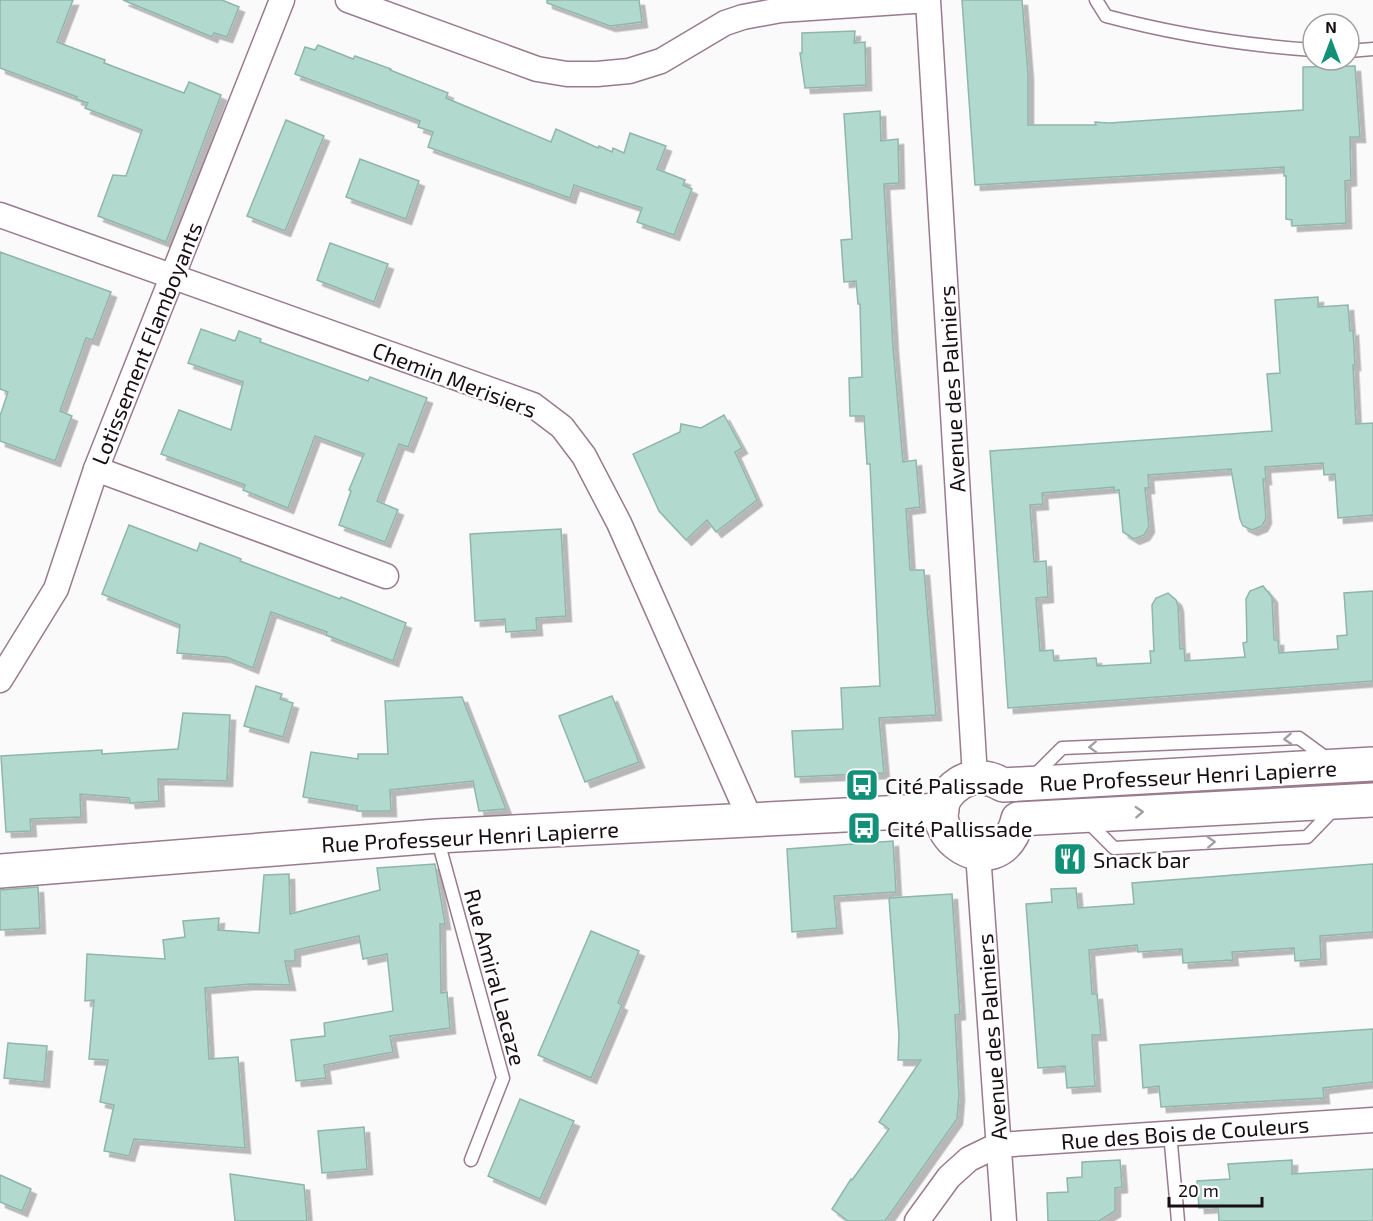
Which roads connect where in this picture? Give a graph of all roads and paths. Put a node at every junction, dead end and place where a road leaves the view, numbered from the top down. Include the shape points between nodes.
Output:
1 (282, 0) edge
2 (348, 0) edge
3 (928, 0) edge
4 (1096, 0) edge
5 (742, 8) edge
6 (1301, 49) edge
7 (0, 215) edge
8 (173, 276) junction
9 (96, 469) junction
10 (386, 576) dead end
11 (0, 680) edge
12 (1373, 764) edge
13 (1002, 782) junction
14 (1357, 800) edge
15 (942, 810) junction
16 (751, 821) junction
17 (437, 836) junction
18 (978, 853) junction
19 (0, 871) edge
20 (1373, 1120) edge
21 (1170, 1133) junction
22 (998, 1145) junction
23 (471, 1160) dead end
24 (917, 1221) edge
25 (1004, 1221) edge
26 (1178, 1221) edge

1 - 8 street, Lotissement Flamboyants
2 - 5 street via 537,69 567,74 629,71 661,62 725,23
3 - 5 street via 781,10
3 - 13 street, Avenue des Palmiers
4 - 6 lane via 1106,15 1143,26 1255,46
7 - 8 street, Chemin Merisiers
8 - 9 street, Lotissement Flamboyants
8 - 16 street, Chemin Merisiers via 533,405 562,427 584,456 619,523
9 - 10 street
9 - 11 street, Lotissement Flamboyants via 56,589
12 -> 13 main road, Rue Professeur Henri Lapierre
13 - 15 main road via 963,781 952,788
18 -> 14 main road, Rue Professeur Henri Lapierre via 1000,848 1009,840 1018,819
15 - 16 main road, Rue Professeur Henri Lapierre
15 - 18 main road via 947,835 966,851
16 - 17 main road, Rue Professeur Henri Lapierre
17 - 19 main road, Rue Professeur Henri Lapierre
17 - 23 lane, Rue Amiral Lacaze via 503,1078
18 - 22 street, Avenue des Palmiers
20 - 21 street, Rue des Bois de Couleurs
21 - 22 street, Rue des Bois de Couleurs
21 - 26 lane
22 - 24 street via 969,1159 949,1177
22 - 25 street, Avenue des Palmiers

